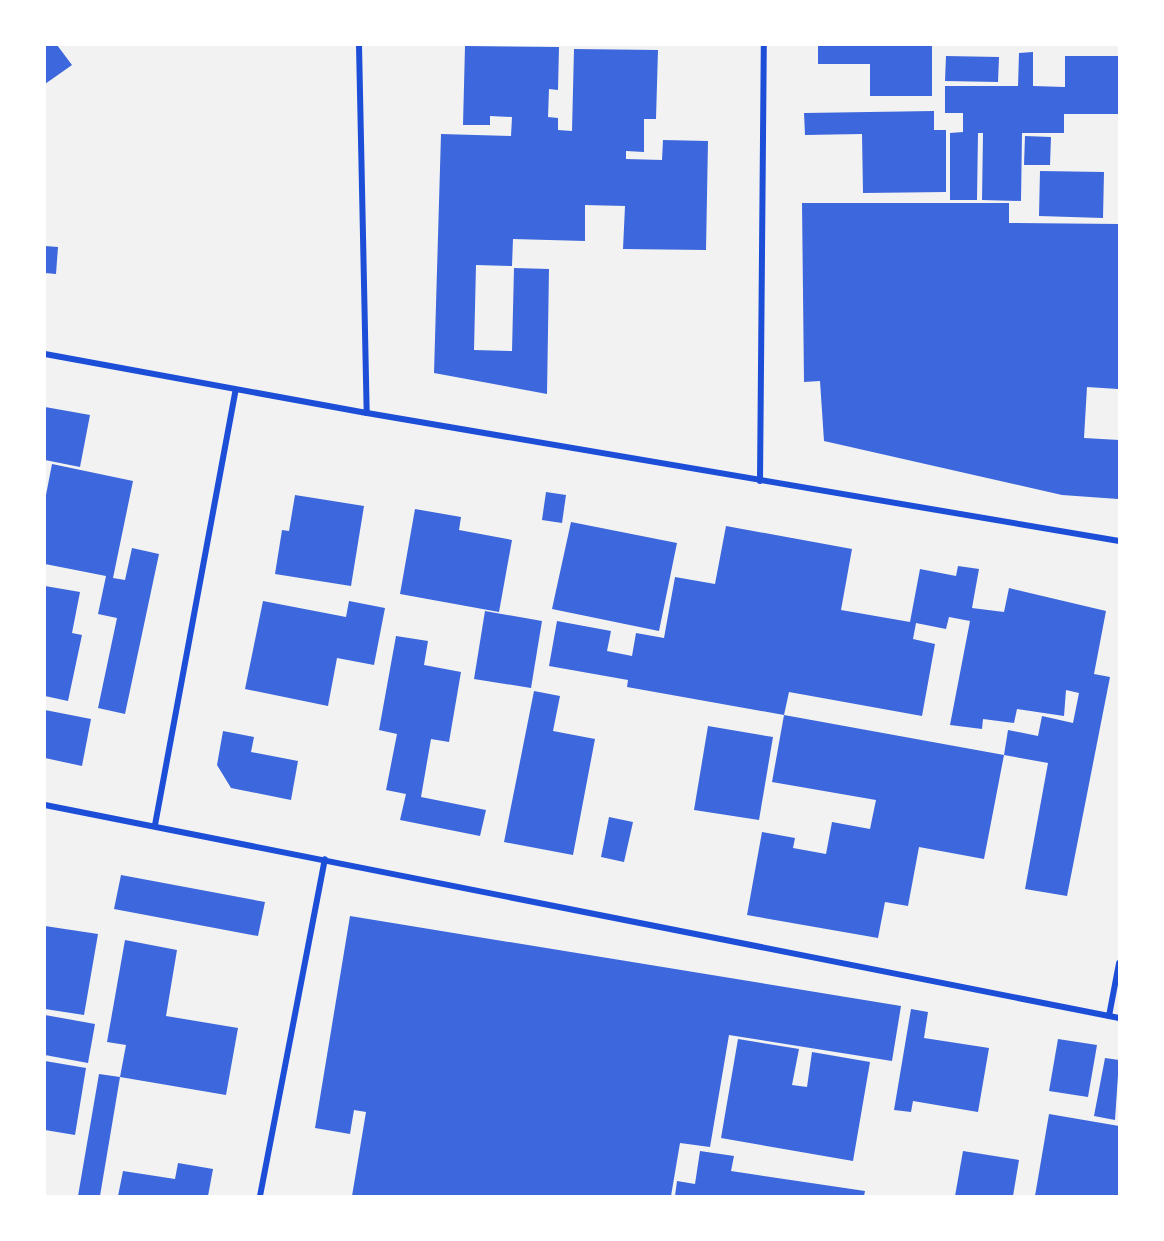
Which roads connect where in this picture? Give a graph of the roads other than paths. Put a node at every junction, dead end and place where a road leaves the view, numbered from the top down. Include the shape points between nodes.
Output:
1 (359, 45) edge
2 (764, 45) edge
3 (45, 354) edge
4 (236, 390) junction
5 (367, 413) junction
6 (760, 481) junction
7 (1119, 541) edge
8 (45, 805) edge
9 (155, 825) junction
10 (325, 859) junction
11 (1119, 963) edge
12 (1109, 1016) junction
13 (1119, 1017) edge
14 (260, 1196) edge

1 - 5 street
2 - 6 street
3 - 4 street
4 - 5 street
4 - 9 street
5 - 6 street
6 - 7 street
8 - 9 street
9 - 10 street
10 - 12 street
10 - 14 street
11 - 12 street
12 - 13 street

